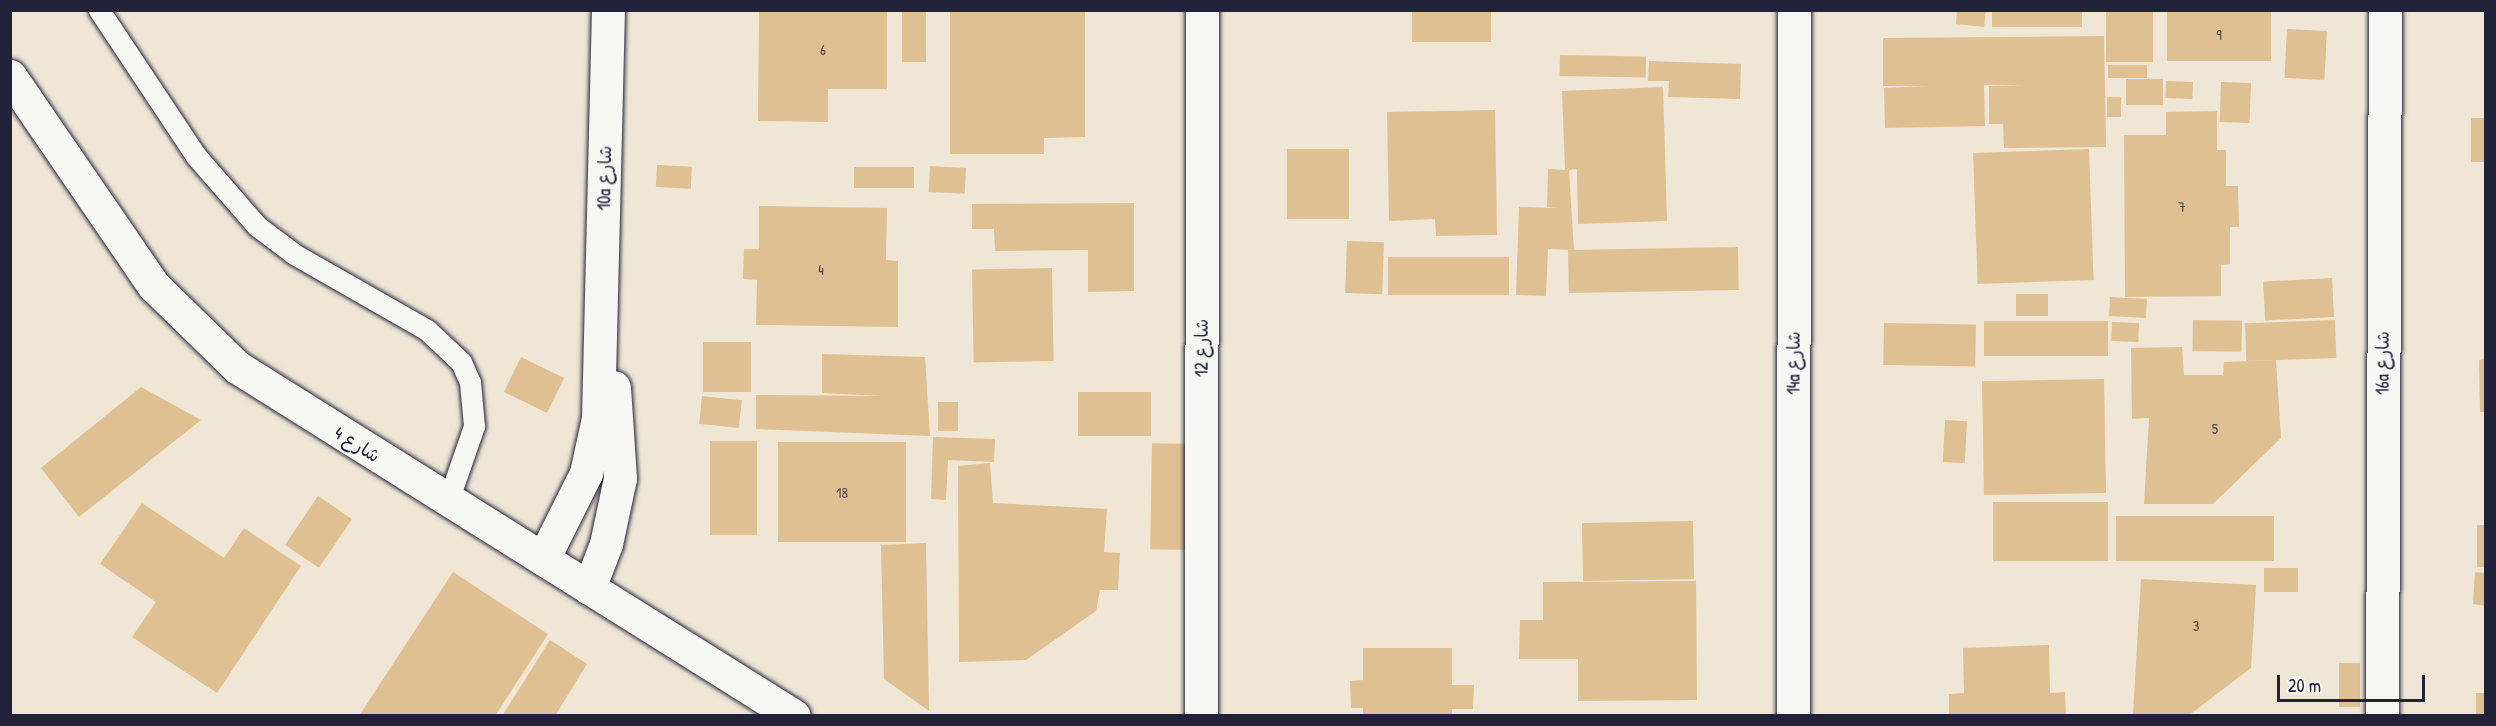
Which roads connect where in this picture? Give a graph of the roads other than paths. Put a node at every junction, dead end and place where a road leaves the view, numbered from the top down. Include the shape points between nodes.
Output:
1 (99, 10) edge
2 (608, 10) edge
3 (1202, 10) edge
4 (1794, 10) edge
5 (2385, 10) edge
6 (10, 76) edge
7 (601, 345) junction
8 (448, 501) junction
9 (543, 560) junction
10 (589, 588) junction
11 (1202, 700) edge
12 (794, 716) edge
13 (1212, 716) edge
14 (1793, 716) edge
15 (2382, 716) edge

1 - 8 lane via 196,156 257,226 294,254 427,330 460,362 470,382 474,426
2 - 7 street, 10a شارع
3 - 11 street, شارع 12
4 - 14 street, 14a شارع
5 - 15 street, 16a شارع
6 - 8 street, شارع 4 via 154,286 193,329 286,400
7 - 9 street, 10a شارع via 598,418 586,473
7 - 10 street, 10a شارع via 618,410 620,478 606,544
8 - 9 street, شارع 4
9 - 10 street, شارع 4
10 - 12 street, شارع 4
11 - 13 street, شارع 12

